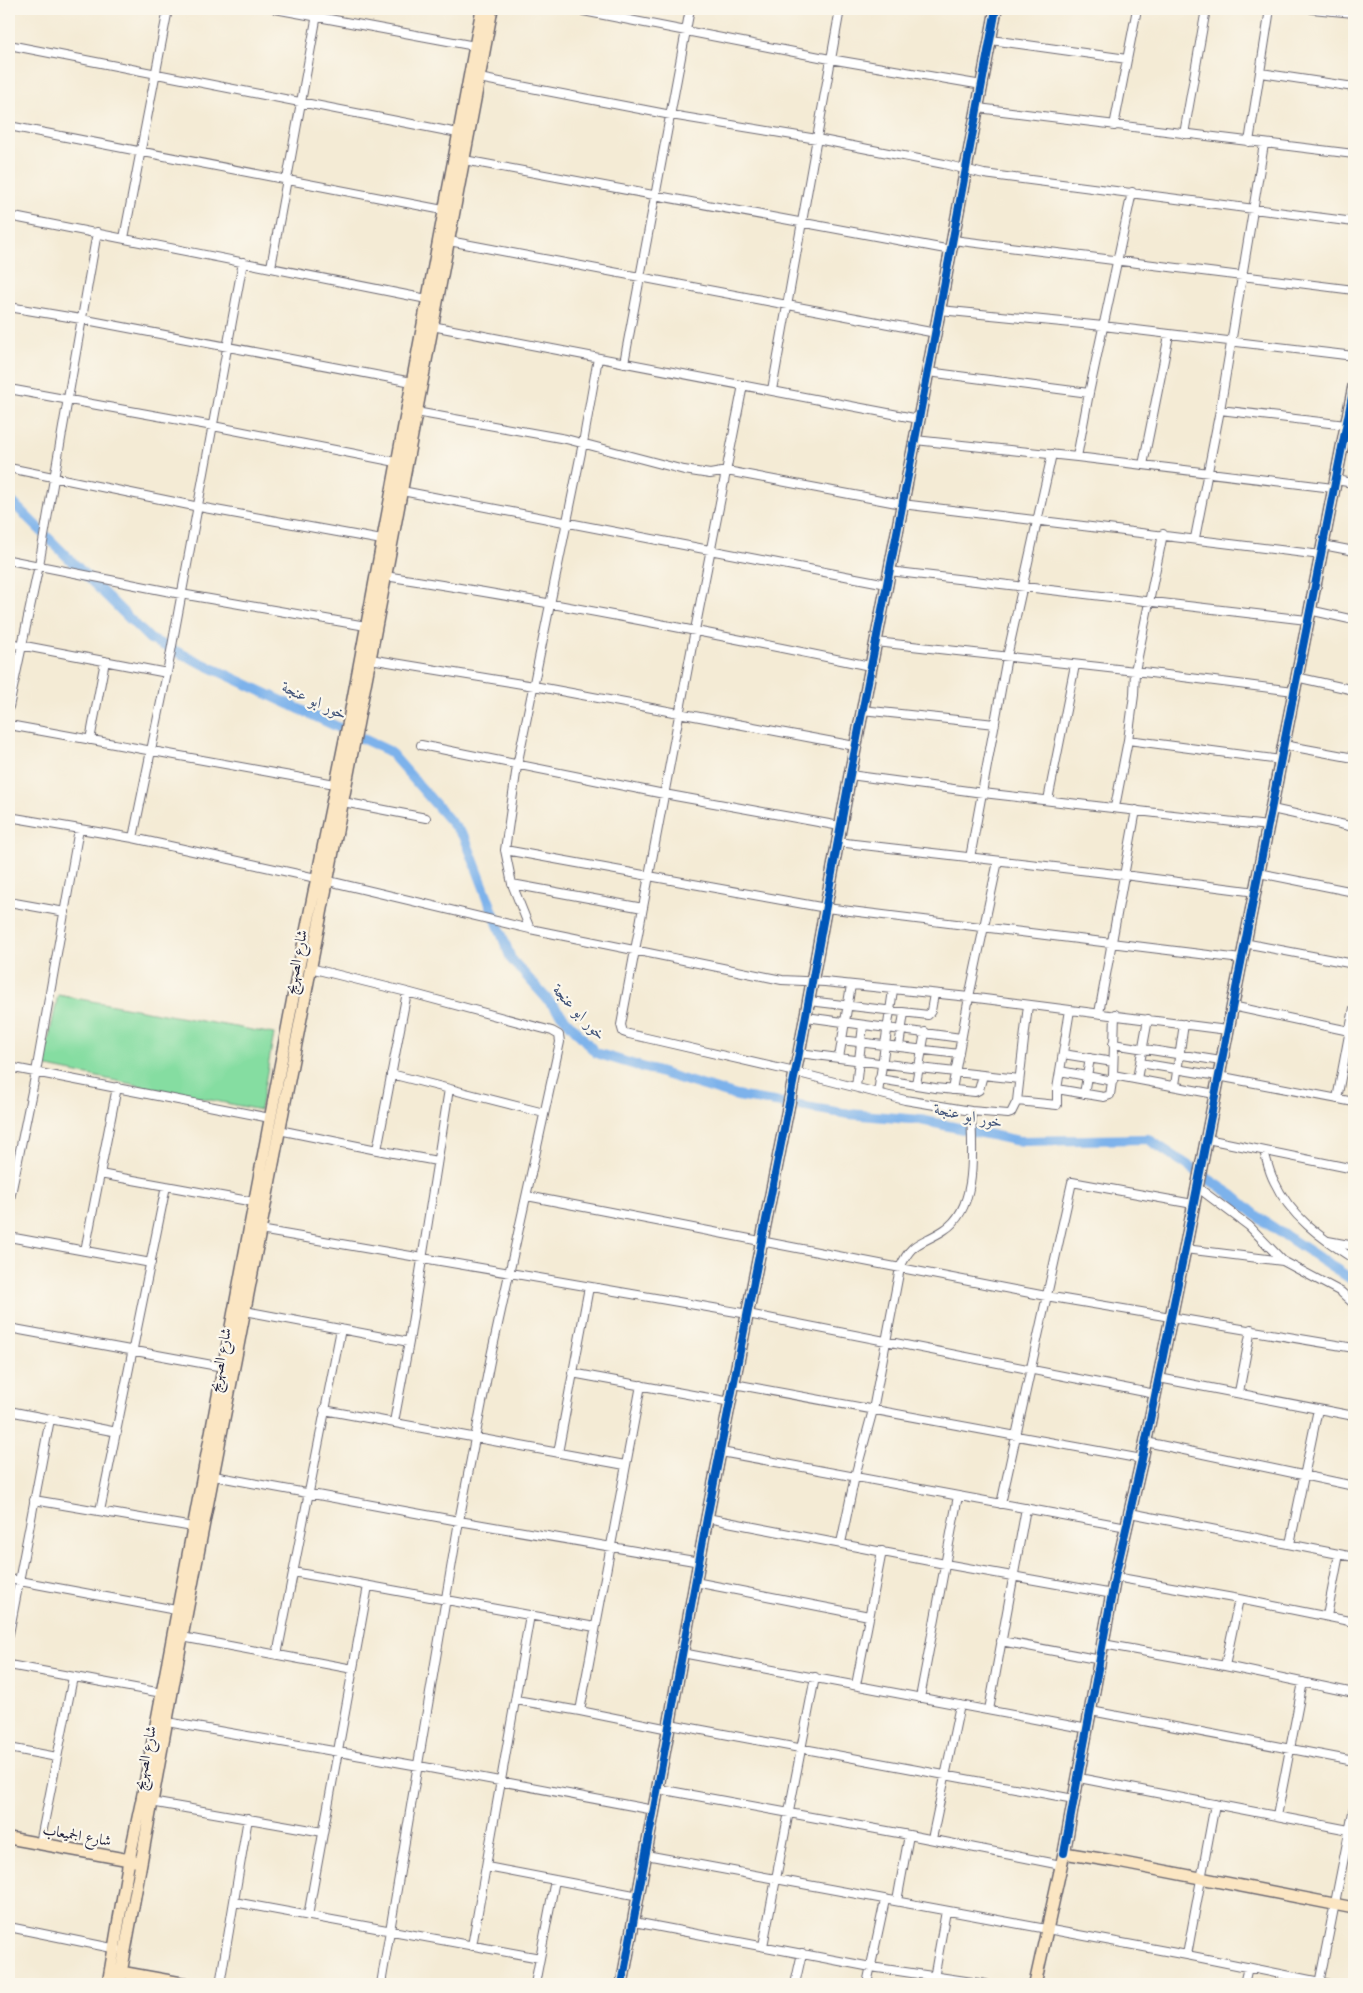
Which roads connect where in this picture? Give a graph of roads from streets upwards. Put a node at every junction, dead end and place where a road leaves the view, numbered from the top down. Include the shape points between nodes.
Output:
1 (168, 9) edge
2 (275, 9) edge
3 (482, 9) edge
4 (492, 9) edge
5 (573, 9) edge
6 (690, 9) edge
7 (840, 9) edge
8 (996, 9) edge
9 (1137, 9) edge
10 (1206, 9) edge
11 (1270, 9) edge
12 (1312, 9) edge
13 (318, 13) edge
14 (1354, 13) edge
15 (686, 31) junction
16 (991, 40) junction
17 (9, 45) edge
18 (475, 46) junction
19 (830, 59) junction
20 (1127, 59) junction
21 (155, 73) junction
22 (1261, 73) junction
23 (479, 78) junction
24 (982, 85) junction
25 (1354, 87) edge
26 (302, 101) junction
27 (978, 108) junction
28 (671, 115) junction
29 (9, 126) edge
30 (1114, 126) junction
31 (458, 133) junction
32 (1184, 134) junction
33 (817, 140) junction
34 (1249, 142) junction
35 (1264, 144) junction
36 (141, 151) junction
37 (1354, 154) edge
38 (464, 160) junction
39 (965, 170) junction
40 (286, 180) junction
41 (1132, 192) junction
42 (656, 196) junction
43 (1254, 209) junction
44 (443, 210) junction
45 (9, 216) edge
46 (1354, 222) edge
47 (802, 224) junction
48 (97, 232) junction
49 (124, 238) junction
50 (449, 241) junction
51 (952, 245) junction
52 (243, 262) junction
53 (1117, 262) junction
54 (271, 267) junction
55 (640, 277) junction
56 (1242, 277) junction
57 (1354, 290) edge
58 (427, 299) junction
59 (787, 304) junction
60 (9, 307) edge
61 (940, 310) junction
62 (81, 319) junction
63 (432, 326) junction
64 (1103, 326) junction
65 (936, 333) junction
66 (1169, 335) junction
67 (1232, 341) junction
68 (228, 347) junction
69 (1354, 356) edge
70 (598, 358) junction
71 (624, 363) junction
72 (928, 372) junction
73 (412, 382) junction
74 (743, 385) junction
75 (1354, 386) edge
76 (9, 389) edge
77 (772, 390) junction
78 (1089, 393) junction
79 (68, 400) junction
80 (1220, 410) junction
81 (416, 412) junction
82 (1350, 418) edge
83 (919, 419) junction
84 (213, 426) junction
85 (915, 440) junction
86 (583, 443) junction
87 (1052, 454) junction
88 (1077, 457) junction
89 (396, 462) junction
90 (1143, 465) junction
91 (9, 468) edge
92 (727, 472) junction
93 (1209, 474) junction
94 (54, 477) junction
95 (1354, 483) edge
96 (1334, 484) junction
97 (402, 491) junction
98 (902, 504) junction
99 (199, 508) junction
100 (1036, 519) junction
101 (566, 522) junction
102 (1163, 534) junction
103 (1195, 538) junction
104 (382, 540) junction
105 (711, 549) junction
106 (1322, 550) junction
107 (1354, 551) edge
108 (9, 560) edge
109 (39, 564) junction
110 (890, 571) junction
111 (386, 576) junction
112 (887, 584) junction
113 (1022, 587) junction
114 (181, 594) junction
115 (1149, 602) junction
116 (549, 604) junction
117 (1308, 615) junction
118 (1354, 620) edge
119 (366, 626) junction
120 (695, 630) junction
121 (876, 642) junction
122 (9, 643) edge
123 (22, 645) junction
124 (1007, 657) junction
125 (370, 659) junction
126 (105, 661) junction
127 (1075, 665) junction
128 (870, 666) junction
129 (1136, 671) junction
130 (167, 673) junction
131 (1296, 677) junction
132 (534, 686) junction
133 (1354, 690) edge
134 (1294, 691) junction
135 (9, 707) edge
136 (862, 710) junction
137 (679, 714) junction
138 (353, 722) junction
139 (995, 724) junction
140 (9, 725) edge
141 (90, 740) junction
142 (1128, 740) junction
143 (349, 741) junction
144 (421, 745) dead end
145 (1284, 745) junction
146 (855, 746) junction
147 (150, 751) junction
148 (1354, 758) edge
149 (1281, 760) junction
150 (518, 766) junction
151 (850, 775) junction
152 (335, 784) junction
153 (983, 793) junction
154 (664, 794) junction
155 (1048, 800) junction
156 (343, 802) junction
157 (1115, 807) junction
158 (1272, 809) junction
159 (1136, 810) junction
160 (9, 817) edge
161 (426, 818) dead end
162 (840, 826) junction
163 (1268, 826) junction
164 (1354, 827) edge
165 (79, 829) junction
166 (133, 838) junction
167 (837, 842) junction
168 (505, 850) junction
169 (970, 858) junction
170 (998, 862) junction
171 (1259, 874) junction
172 (648, 875) junction
173 (1124, 875) junction
174 (316, 878) junction
175 (327, 882) junction
176 (512, 884) junction
177 (1256, 892) junction
178 (1354, 892) edge
179 (9, 902) edge
180 (643, 908) junction
181 (826, 908) junction
182 (64, 912) junction
183 (983, 927) junction
184 (530, 929) junction
185 (1244, 942) junction
186 (1111, 943) junction
187 (635, 952) junction
188 (1241, 959) junction
189 (1354, 964) edge
190 (310, 968) junction
191 (813, 982) junction
192 (851, 985) junction
193 (893, 990) junction
194 (407, 992) junction
195 (934, 994) junction
196 (969, 997) junction
197 (809, 1001) junction
198 (1028, 1005) junction
199 (847, 1006) junction
200 (1232, 1006) junction
201 (1354, 1008) edge
202 (1070, 1010) junction
203 (890, 1011) junction
204 (904, 1012) junction
205 (1099, 1013) junction
206 (919, 1014) junction
207 (1115, 1014) junction
208 (806, 1017) junction
209 (1148, 1019) junction
210 (844, 1023) junction
211 (1184, 1024) junction
212 (864, 1025) junction
213 (887, 1028) junction
214 (902, 1029) junction
215 (1227, 1030) junction
216 (1352, 1031) edge
217 (921, 1032) junction
218 (961, 1038) junction
219 (841, 1040) junction
220 (861, 1042) junction
221 (1113, 1044) junction
222 (885, 1045) junction
223 (899, 1046) junction
224 (922, 1049) junction
225 (1143, 1049) junction
226 (799, 1053) junction
227 (959, 1054) junction
228 (1063, 1054) junction
229 (1180, 1054) junction
230 (839, 1058) junction
231 (1090, 1058) junction
232 (859, 1060) junction
233 (1221, 1061) junction
234 (1113, 1062) junction
235 (882, 1063) junction
236 (1140, 1063) junction
237 (9, 1067) edge
238 (919, 1068) junction
239 (1177, 1069) junction
240 (1060, 1071) junction
241 (36, 1072) junction
242 (795, 1072) junction
243 (956, 1072) junction
244 (391, 1074) junction
245 (983, 1075) junction
246 (1088, 1076) junction
247 (1218, 1076) junction
248 (1113, 1078) junction
249 (879, 1079) junction
250 (1019, 1079) junction
251 (1137, 1079) junction
252 (916, 1084) junction
253 (1175, 1086) junction
254 (117, 1087) junction
255 (856, 1087) junction
256 (928, 1087) junction
257 (449, 1089) junction
258 (1057, 1089) junction
259 (952, 1090) junction
260 (878, 1093) junction
261 (1084, 1094) junction
262 (1215, 1094) junction
263 (1337, 1099) junction
264 (1017, 1101) junction
265 (1354, 1102) edge
266 (925, 1104) junction
267 (971, 1112) junction
268 (544, 1113) junction
269 (270, 1118) junction
270 (279, 1130) junction
271 (1207, 1139) junction
272 (377, 1150) junction
273 (1264, 1151) junction
274 (437, 1161) junction
275 (1354, 1169) edge
276 (100, 1174) junction
277 (1198, 1182) junction
278 (166, 1186) junction
279 (527, 1196) junction
280 (254, 1202) junction
281 (9, 1204) edge
282 (1194, 1204) junction
283 (260, 1230) junction
284 (9, 1237) edge
285 (763, 1240) junction
286 (1324, 1240) junction
287 (1354, 1246) edge
288 (1185, 1249) junction
289 (85, 1251) junction
290 (423, 1258) junction
291 (1354, 1259) edge
292 (1283, 1261) junction
293 (151, 1263) junction
294 (900, 1268) junction
295 (509, 1273) junction
296 (589, 1287) junction
297 (1046, 1296) junction
298 (1354, 1304) edge
299 (244, 1311) junction
300 (748, 1314) junction
301 (1171, 1317) junction
302 (9, 1328) edge
303 (341, 1329) junction
304 (1251, 1329) junction
305 (410, 1342) junction
306 (886, 1342) junction
307 (1354, 1348) edge
308 (132, 1350) junction
309 (224, 1367) junction
310 (1029, 1370) junction
311 (572, 1373) junction
312 (1158, 1378) junction
313 (734, 1384) junction
314 (641, 1385) junction
315 (1239, 1392) junction
316 (1155, 1394) junction
317 (731, 1402) junction
318 (1318, 1409) junction
319 (324, 1410) junction
320 (873, 1410) junction
321 (9, 1411) edge
322 (1354, 1416) edge
323 (50, 1419) junction
324 (394, 1422) junction
325 (117, 1432) junction
326 (1016, 1435) junction
327 (477, 1438) junction
328 (1146, 1442) junction
329 (721, 1452) junction
330 (558, 1453) junction
331 (1142, 1459) junction
332 (625, 1465) junction
333 (214, 1476) junction
334 (855, 1476) junction
335 (1303, 1476) junction
336 (1354, 1486) edge
337 (309, 1494) junction
338 (958, 1496) junction
339 (34, 1500) junction
340 (1001, 1504) junction
341 (1026, 1508) junction
342 (100, 1511) junction
343 (1130, 1513) junction
344 (708, 1518) junction
345 (459, 1521) junction
346 (1127, 1527) junction
347 (193, 1528) junction
348 (841, 1543) junction
349 (1290, 1544) junction
350 (610, 1547) junction
351 (882, 1551) junction
352 (1339, 1554) junction
353 (1354, 1557) edge
354 (700, 1562) junction
355 (945, 1564) junction
356 (293, 1572) junction
357 (1013, 1576) junction
358 (1115, 1577) junction
359 (9, 1580) edge
360 (19, 1581) junction
361 (695, 1582) junction
362 (368, 1586) junction
363 (1113, 1594) junction
364 (1239, 1599) junction
365 (447, 1600) junction
366 (176, 1610) junction
367 (530, 1615) junction
368 (869, 1616) junction
369 (1328, 1616) junction
370 (1354, 1622) edge
371 (595, 1627) junction
372 (9, 1634) edge
373 (182, 1637) junction
374 (1001, 1641) junction
375 (1103, 1644) junction
376 (682, 1654) junction
377 (277, 1655) junction
378 (1100, 1660) junction
379 (9, 1665) edge
380 (1225, 1666) junction
381 (353, 1669) junction
382 (73, 1677) junction
383 (815, 1677) junction
384 (1302, 1682) junction
385 (856, 1685) junction
386 (1354, 1692) edge
387 (162, 1694) junction
388 (920, 1698) junction
389 (516, 1700) junction
390 (960, 1705) junction
391 (989, 1710) junction
392 (580, 1711) junction
393 (1091, 1711) junction
394 (167, 1722) junction
395 (669, 1726) junction
396 (1088, 1729) junction
397 (9, 1748) edge
398 (802, 1748) junction
399 (1291, 1749) junction
400 (337, 1751) junction
401 (57, 1757) junction
402 (1354, 1761) edge
403 (419, 1766) junction
404 (946, 1775) junction
405 (1079, 1778) junction
406 (502, 1781) junction
407 (659, 1789) junction
408 (1074, 1799) junction
409 (151, 1802) junction
410 (1215, 1804) junction
411 (1354, 1807) edge
412 (654, 1810) junction
413 (789, 1813) junction
414 (1277, 1816) junction
415 (248, 1818) junction
416 (1352, 1831) edge
417 (323, 1832) junction
418 (910, 1835) junction
419 (9, 1838) edge
420 (932, 1839) junction
421 (40, 1844) junction
422 (1064, 1853) junction
423 (646, 1855) junction
424 (134, 1861) junction
425 (1061, 1865) junction
426 (487, 1867) junction
427 (1202, 1878) junction
428 (775, 1879) junction
429 (555, 1880) junction
430 (639, 1896) junction
431 (884, 1900) junction
432 (897, 1901) junction
433 (234, 1902) junction
434 (1334, 1904) junction
435 (1354, 1908) edge
436 (946, 1911) junction
437 (308, 1916) junction
438 (634, 1922) junction
439 (9, 1927) edge
440 (1046, 1928) junction
441 (390, 1931) junction
442 (472, 1946) junction
443 (763, 1946) junction
444 (120, 1949) junction
445 (802, 1953) junction
446 (1187, 1954) junction
447 (540, 1958) junction
448 (871, 1967) junction
449 (1248, 1967) junction
450 (117, 1976) edge
451 (934, 1980) edge
452 (1320, 1983) edge
453 (108, 1984) edge
454 (187, 1984) edge
455 (220, 1984) edge
456 (381, 1984) edge
457 (535, 1984) edge
458 (622, 1984) edge
459 (795, 1984) edge
460 (867, 1984) edge
461 (986, 1984) edge
462 (1035, 1984) edge
463 (1244, 1984) edge
464 (1330, 1984) edge

1 - 21 street
2 - 13 street
3 - 18 street
4 - 23 street
5 - 15 street
6 - 15 street
7 - 19 street
8 - 16 street
9 - 20 street
10 - 32 street
11 - 22 street
12 - 14 street
13 - 18 street
13 - 26 street
15 - 19 street
15 - 28 street
16 - 20 street
16 - 24 street
17 - 21 street
18 - 31 street
19 - 24 street
19 - 33 street
20 - 30 street
21 - 26 street
21 - 36 street
22 - 25 street
22 - 34 street
23 - 28 street
23 - 38 street
24 - 27 street
26 - 31 street
26 - 40 street
27 - 30 street
27 - 39 street
28 - 33 street
28 - 42 street
29 - 36 street
30 - 32 street
31 - 44 street
32 - 34 street
33 - 39 street
33 - 47 street
34 - 35 street
35 - 37 street
35 - 43 street
36 - 40 street
36 - 49 street
38 - 42 street
38 - 50 street
39 - 41 street
39 - 51 street
40 - 44 street
40 - 54 street
41 - 43 street
41 - 53 street
42 - 47 street
42 - 55 street
43 - 46 street
43 - 56 street
44 - 58 street
45 - 48 street
47 - 51 street
47 - 59 street
48 - 49 street
48 - 62 street
49 - 52 street
50 - 55 street
50 - 63 street
51 - 53 street
51 - 61 street
52 - 54 street
52 - 68 street
53 - 56 street
53 - 64 street
54 - 58 street
55 - 59 street
55 - 71 street
56 - 57 street
56 - 67 street
58 - 73 street
59 - 65 street
59 - 77 street
60 - 62 street
61 - 64 street
61 - 65 street
62 - 68 street
62 - 79 street
63 - 70 street
63 - 81 street
64 - 66 street
64 - 78 street
65 - 72 street
66 - 67 street
66 - 90 street
67 - 69 street
67 - 80 street
68 - 73 street
68 - 84 street
70 - 71 street
70 - 86 street
71 - 74 street
72 - 78 street
72 - 83 street
73 - 89 street
74 - 77 street
74 - 92 street
75 - 82 street
76 - 79 street
77 - 83 street
78 - 88 street
79 - 84 street
79 - 94 street
80 - 82 street
80 - 93 street
81 - 86 street
81 - 97 street
82 - 96 street
83 - 85 street
84 - 89 street
84 - 99 street
85 - 87 street
85 - 98 street
86 - 92 street via 684,470 710,474
86 - 101 street
87 - 88 street
87 - 100 street
88 - 90 street
89 - 104 street
90 - 93 street
91 - 94 street
92 - 98 street
92 - 105 street
93 - 96 street
93 - 103 street
94 - 99 street
94 - 109 street
95 - 96 street
96 - 106 street
97 - 101 street
97 - 111 street
98 - 100 street
98 - 110 street
99 - 104 street
99 - 114 street
100 - 102 street
100 - 113 street
101 - 105 street
101 - 116 street
102 - 103 street
102 - 115 street
103 - 106 street
104 - 119 street
105 - 112 street
105 - 120 street
106 - 107 street
106 - 117 street
108 - 109 street
109 - 114 street
109 - 123 street
110 - 112 street
110 - 113 street
111 - 116 street
111 - 125 street
112 - 121 street
113 - 115 street
113 - 124 street
114 - 119 street
114 - 130 street
115 - 117 street
115 - 129 street
116 - 120 street
116 - 132 street
117 - 118 street
117 - 131 street
119 - 138 street
120 - 128 street
120 - 137 street
121 - 124 street
121 - 128 street
122 - 123 street
123 - 126 street
123 - 135 street
124 - 127 street
124 - 139 street
125 - 132 street
125 - 138 street
126 - 130 street
126 - 141 street
127 - 129 street
127 - 155 street
128 - 136 street
129 - 134 street
129 - 142 street
130 - 147 street
131 - 133 street
131 - 134 street
132 - 137 street
132 - 150 street
134 - 145 street
136 - 139 street
136 - 146 street
137 - 146 street
137 - 154 street
138 - 143 street
139 - 153 street
140 - 141 street
141 - 147 street
142 - 149 street
142 - 157 street
143 - 152 street, شارع الصهريج
143 - 156 street, شارع الصهريج
144 - 150 street
145 - 148 street
145 - 149 street
146 - 151 street
147 - 152 street
147 - 166 street
149 - 158 street
150 - 154 street
150 - 168 street
151 - 153 street
151 - 162 street
152 - 174 street, شارع الصهريج
153 - 155 street
153 - 169 street
154 - 162 street
154 - 172 street
155 - 157 street
156 - 161 street
156 - 175 street, شارع الصهريج
157 - 159 street
158 - 163 street
158 - 164 street
159 - 163 street
159 - 173 street
160 - 165 street
162 - 167 street
163 - 171 street
165 - 166 street
165 - 182 street
166 - 174 street
167 - 169 street
167 - 181 street
168 - 172 street
168 - 176 street
169 - 170 street
170 - 173 street
170 - 183 street
171 - 177 street
171 - 178 street
172 - 180 street
172 - 181 street
173 - 177 street
173 - 186 street
174 - 175 street
174 - 269 street, شارع الصهريج
175 - 184 street
175 - 190 street, شارع الصهريج
176 - 180 street
176 - 184 street
177 - 185 street
179 - 182 street
180 - 187 street
181 - 183 street
181 - 191 street
182 - 241 street
183 - 186 street
183 - 196 street
184 - 187 street
185 - 188 street
185 - 189 street
186 - 188 street
186 - 205 street
187 - 191 street via 782,980
187 - 242 street via 621,1025 623,1032
188 - 200 street
190 - 194 street
190 - 270 street, شارع الصهريج
191 - 192 street
191 - 197 street
192 - 193 street
192 - 199 street
193 - 195 street
193 - 203 street
194 - 244 street
194 - 268 street via 559,1035
195 - 196 street
195 - 206 street via 930,1014
196 - 198 street
196 - 218 street
197 - 199 street
197 - 208 street
198 - 202 street
198 - 250 street
199 - 203 street
199 - 210 street
200 - 215 street
200 - 216 street
201 - 216 street
202 - 205 street
202 - 228 street
203 - 204 street
203 - 213 street
204 - 206 street
204 - 214 street
205 - 207 street
206 - 217 street
207 - 209 street
207 - 221 street
208 - 210 street
208 - 226 street
209 - 211 street
209 - 225 street
210 - 212 street
210 - 219 street
211 - 215 street
211 - 229 street
212 - 213 street
212 - 220 street
213 - 214 street
213 - 222 street
214 - 217 street
214 - 223 street
215 - 233 street
216 - 263 street
217 - 218 street
217 - 224 street
218 - 227 street
219 - 220 street
219 - 230 street
220 - 222 street
220 - 232 street
221 - 225 street
221 - 234 street
222 - 223 street
222 - 235 street
223 - 224 street
224 - 227 street
224 - 238 street
225 - 229 street
225 - 236 street
226 - 230 street
226 - 242 street
227 - 243 street
228 - 231 street
228 - 240 street
229 - 233 street
229 - 239 street
230 - 232 street
231 - 234 street
231 - 246 street
232 - 235 street
232 - 255 street
233 - 247 street
234 - 248 street
235 - 238 street
235 - 249 street
236 - 239 street
236 - 251 street
237 - 241 street
238 - 243 street
238 - 252 street
239 - 247 street
239 - 253 street
240 - 246 street
240 - 258 street
241 - 254 street
241 - 281 street
242 - 255 street
242 - 285 street
243 - 245 street
243 - 259 street
244 - 257 street
244 - 272 street
245 - 250 street
245 - 259 street via 978,1092
246 - 248 street
246 - 261 street
247 - 262 street
247 - 263 street
248 - 251 street
248 - 261 street via 1111,1092 1107,1096
249 - 252 street
249 - 260 street
250 - 264 street
251 - 253 street
252 - 256 street
253 - 262 street
254 - 269 street
254 - 276 street
255 - 260 street
256 - 259 street
256 - 266 street
257 - 268 street
257 - 274 street
258 - 261 street
258 - 264 street via 1057,1105
260 - 266 street
262 - 271 street
263 - 265 street
264 - 267 street via 1008,1114
266 - 267 street
267 - 294 street via 970,1182 962,1211 945,1230 910,1249
268 - 279 street
269 - 280 street, شارع الصهريج
270 - 272 street
270 - 283 street, شارع الصهريج
271 - 273 street
271 - 277 street
272 - 274 street
273 - 275 street
273 - 286 street via 1273,1180 1283,1198
274 - 290 street
276 - 278 street
276 - 289 street
277 - 282 street
277 - 292 street
278 - 280 street
278 - 293 street
279 - 285 street
279 - 295 street
280 - 309 street, شارع الصهريج
282 - 288 street
282 - 297 street via 1072,1182
283 - 290 street
283 - 299 street, شارع الصهريج
284 - 289 street
285 - 294 street
285 - 300 street
286 - 287 street
286 - 291 street
288 - 292 street
288 - 301 street
289 - 293 street
290 - 295 street
290 - 305 street
292 - 298 street via 1341,1292
293 - 308 street
294 - 297 street
294 - 306 street
295 - 296 street
295 - 327 street
296 - 300 street
296 - 311 street
297 - 301 street
297 - 310 street
299 - 303 street
299 - 333 street, شارع الصهريج
300 - 306 street
300 - 313 street
301 - 304 street
301 - 312 street
302 - 308 street
303 - 305 street
303 - 319 street
304 - 307 street
304 - 315 street
305 - 324 street
306 - 310 street
306 - 320 street
308 - 309 street
308 - 325 street
309 - 347 street, شارع الصهريج
310 - 316 street
310 - 326 street
311 - 314 street
311 - 330 street
312 - 315 street
312 - 316 street
313 - 317 street
313 - 320 street
314 - 317 street
314 - 332 street
315 - 318 street
316 - 328 street
317 - 329 street
318 - 322 street
318 - 335 street
319 - 324 street
319 - 337 street
320 - 326 street
320 - 334 street
321 - 323 street
323 - 325 street
323 - 339 street
324 - 327 street
325 - 342 street
326 - 331 street
326 - 340 street
327 - 330 street
327 - 345 street
328 - 331 street
328 - 335 street
329 - 334 street
329 - 344 street
330 - 332 street
331 - 343 street
332 - 350 street
333 - 337 street
333 - 373 street, شارع الصهريج
334 - 338 street
334 - 348 street
335 - 336 street
335 - 349 street
337 - 345 street
337 - 356 street
338 - 340 street
338 - 355 street
339 - 342 street
339 - 360 street
340 - 341 street
341 - 346 street
341 - 357 street
342 - 347 street
343 - 346 street
343 - 349 street
344 - 348 street
344 - 354 street
345 - 350 street
345 - 365 street
346 - 358 street
347 - 366 street, شارع الصهريج
348 - 351 street
349 - 352 street
350 - 354 street
350 - 371 street
351 - 355 street
351 - 368 street
352 - 353 street
352 - 369 street
354 - 361 street
355 - 357 street
355 - 388 street
356 - 362 street
356 - 377 street
357 - 363 street
357 - 374 street
358 - 363 street
358 - 364 street
359 - 360 street
360 - 366 street
360 - 372 street
361 - 368 street
361 - 376 street
362 - 365 street
362 - 381 street
363 - 375 street
364 - 369 street
364 - 380 street
365 - 367 street
365 - 403 street
366 - 387 street, شارع الصهريج
367 - 371 street
367 - 389 street
368 - 385 street
369 - 370 street
371 - 392 street
373 - 377 street
373 - 394 street, شارع الصهريج
374 - 378 street
374 - 391 street
375 - 378 street
375 - 380 street
376 - 383 street
376 - 395 street
377 - 381 street
378 - 393 street
379 - 382 street
380 - 384 street
381 - 400 street
382 - 387 street
382 - 401 street
383 - 385 street
383 - 398 street
384 - 386 street
384 - 399 street
385 - 388 street
387 - 424 street, شارع الصهريج
388 - 390 street
389 - 392 street
389 - 406 street
390 - 391 street
390 - 404 street
391 - 396 street
392 - 395 street
393 - 396 street
393 - 399 street
394 - 400 street
394 - 409 street, شارع الصهريج
395 - 398 street
395 - 407 street
396 - 405 street
397 - 401 street
398 - 404 street
398 - 413 street
399 - 402 street
399 - 414 street
400 - 403 street
400 - 417 street
401 - 421 street
403 - 406 street
403 - 441 street
404 - 408 street
404 - 420 street
405 - 408 street
405 - 410 street
406 - 412 street
406 - 426 street
407 - 412 street
407 - 413 street
408 - 422 street
409 - 415 street
409 - 424 street, شارع الصهريج
410 - 414 street
410 - 427 street
411 - 416 street
412 - 423 street
413 - 418 street
413 - 428 street
414 - 416 street
415 - 417 street
415 - 433 street
416 - 434 street
417 - 437 street
418 - 420 street
418 - 432 street
419 - 421 street, شارع الجميعاب
420 - 425 street
421 - 424 street, شارع الجميعاب
422 - 425 street
422 - 427 street
423 - 428 street
423 - 430 street
424 - 444 street, شارع الصهريج
425 - 440 street
426 - 429 street
426 - 442 street
427 - 434 street
427 - 446 street
428 - 431 street
428 - 443 street
429 - 430 street
429 - 447 street
430 - 438 street
431 - 432 street
431 - 448 street
432 - 436 street
433 - 437 street
433 - 455 street
434 - 435 street
434 - 452 street
436 - 440 street
436 - 451 street
437 - 441 street
438 - 443 street
438 - 458 street
439 - 444 street
440 - 446 street
440 - 462 street
441 - 442 street
441 - 456 street
442 - 447 street
443 - 445 street
444 - 450 street, شارع الصهريج
445 - 448 street
445 - 459 street
446 - 449 street
447 - 457 street
448 - 451 street
448 - 460 street
449 - 452 street
449 - 463 street
450 - 453 street, شارع الصهريج
450 - 454 street
451 - 461 street
452 - 464 street

